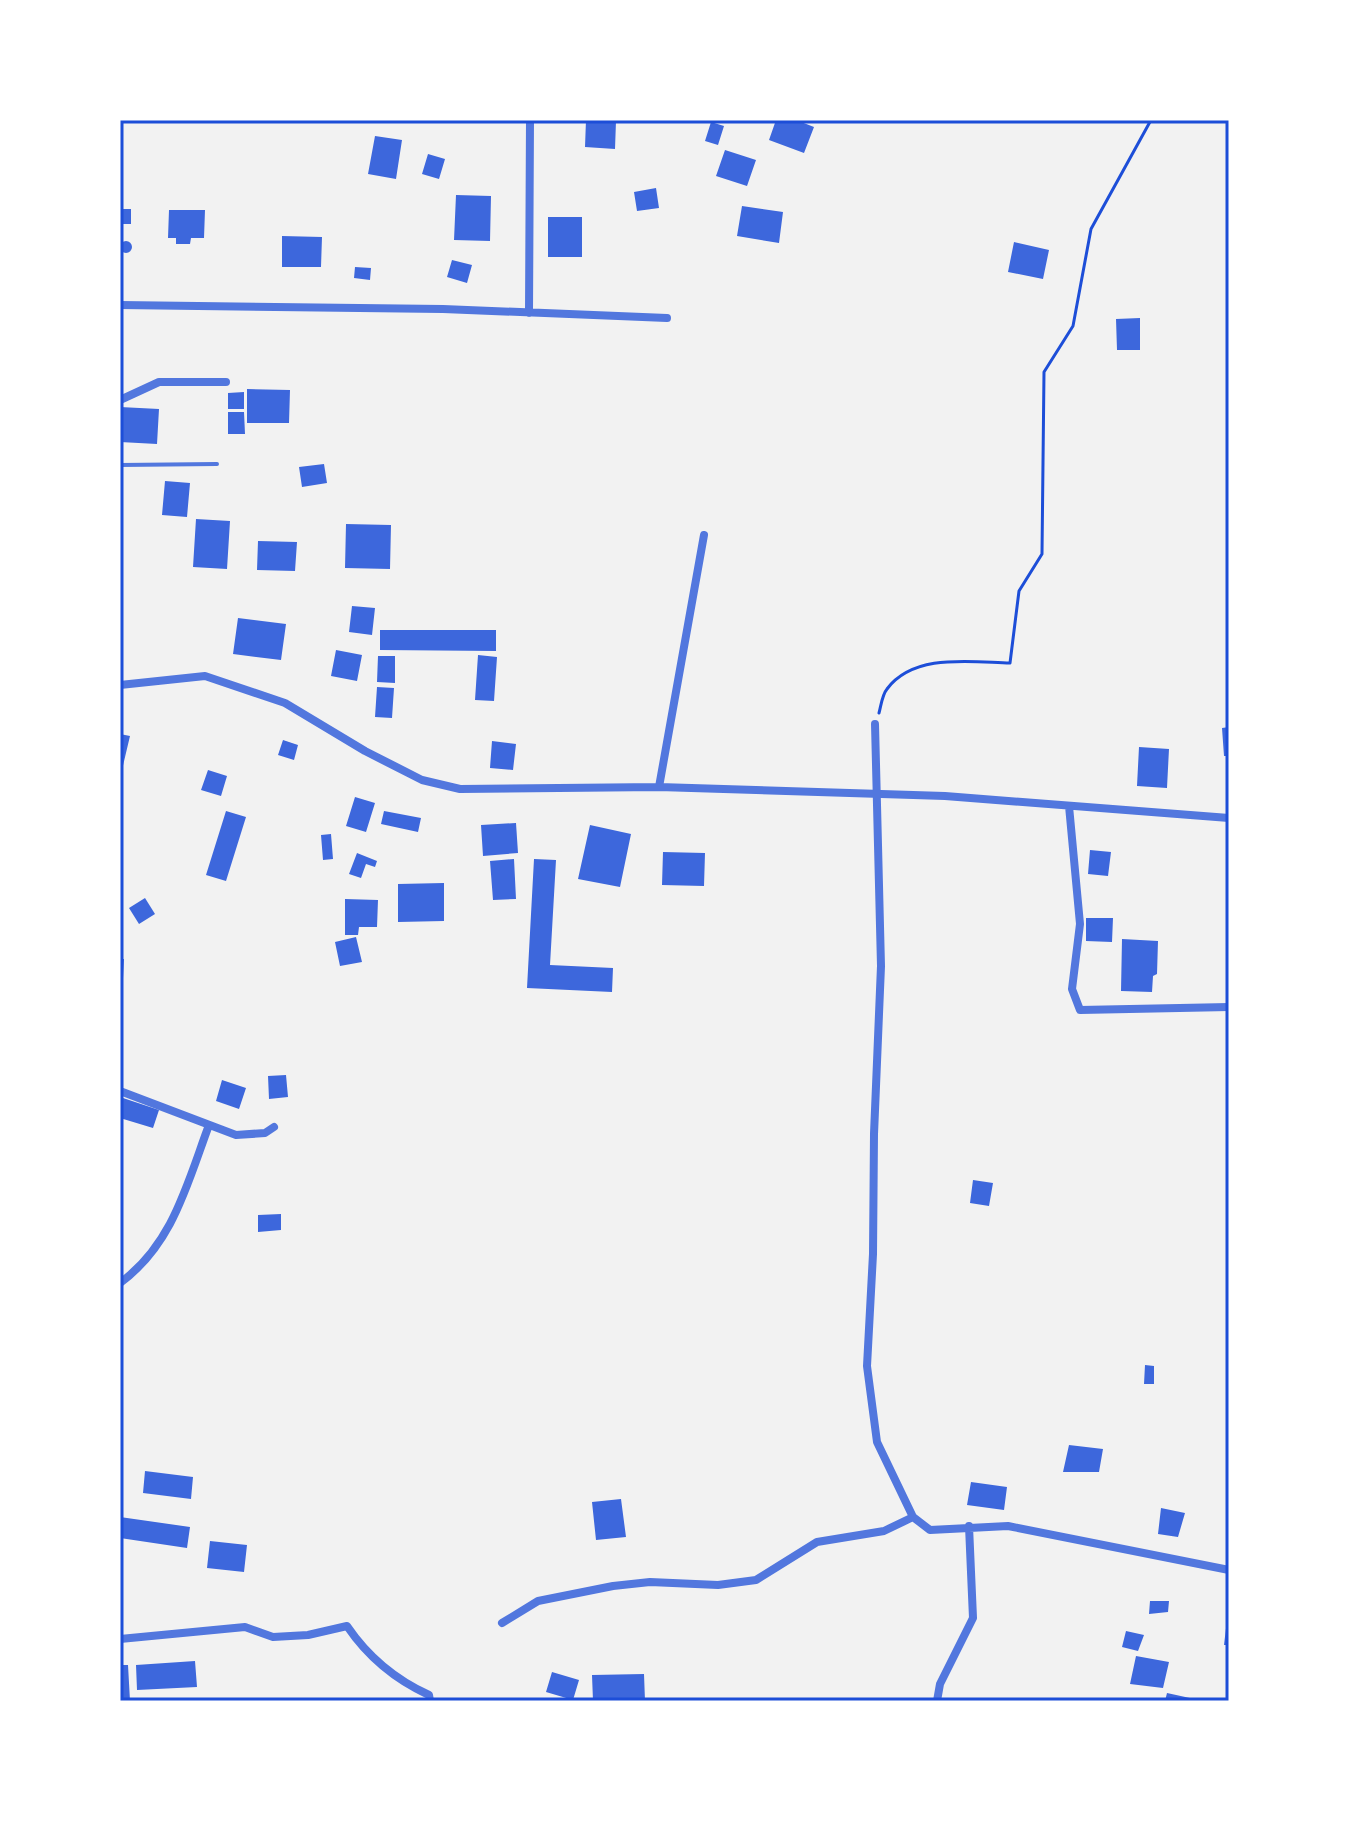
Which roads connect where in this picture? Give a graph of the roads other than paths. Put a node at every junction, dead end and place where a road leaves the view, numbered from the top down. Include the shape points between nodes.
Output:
1 (530, 120) edge
2 (120, 305) edge
3 (529, 313) junction
4 (667, 318) dead end
5 (226, 382) dead end
6 (120, 400) edge
7 (217, 464) dead end
8 (120, 465) edge
9 (704, 535) dead end
10 (120, 685) edge
11 (875, 724) road end
12 (659, 787) junction
13 (876, 794) junction
14 (1069, 806) junction
15 (1229, 818) edge
16 (1229, 1007) edge
17 (120, 1091) edge
18 (209, 1125) junction
19 (274, 1127) dead end
20 (120, 1283) edge
21 (913, 1517) junction
22 (969, 1526) junction
23 (1229, 1570) edge
24 (502, 1623) dead end
25 (120, 1639) edge
26 (430, 1701) edge
27 (937, 1701) edge

1 - 3 street
2 - 3 street
3 - 4 street
5 - 6 street via 159,382
7 - 8 lane
9 - 12 street
10 - 12 street via 205,676 285,703 422,780 460,789
11 - 13 street
12 - 13 street
13 - 14 street
13 - 21 street via 881,966 867,1366 877,1442
14 - 15 street
14 - 16 street via 1080,924 1072,989 1080,1010
17 - 18 street
18 - 19 street via 236,1135 265,1133
18 - 20 street via 173,1222 136,1271
21 - 22 street via 930,1530
21 - 24 street via 884,1531 817,1542 756,1580 613,1586 538,1601
22 - 23 street via 1008,1526
22 - 27 street via 973,1618 940,1684
25 - 26 street via 245,1627 273,1637 308,1635 347,1626 364,1650 404,1684 429,1695

